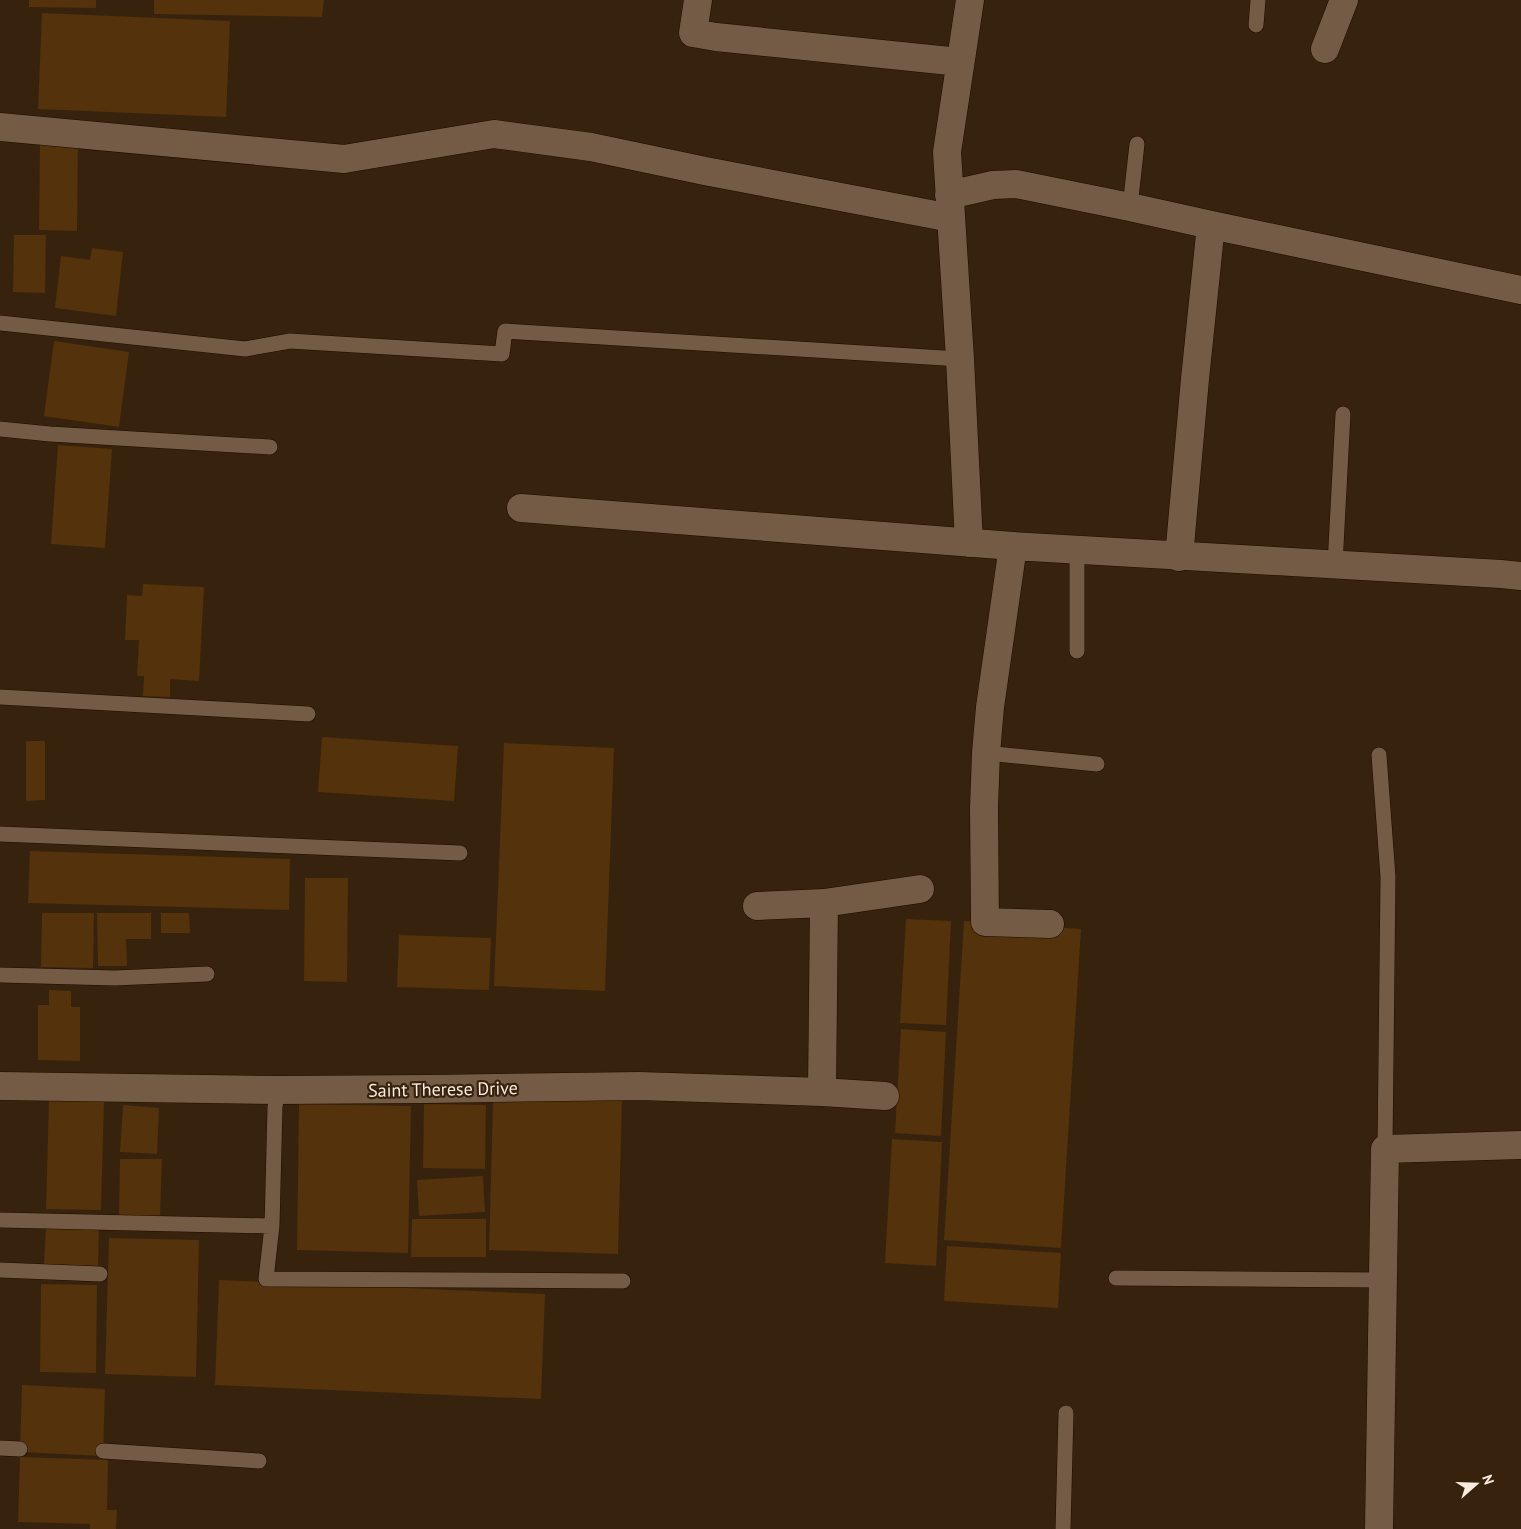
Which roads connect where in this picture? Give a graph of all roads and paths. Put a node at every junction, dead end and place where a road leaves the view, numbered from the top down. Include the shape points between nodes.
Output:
1 (698, 0) edge
2 (970, 0) edge
3 (1258, 0) edge
4 (1344, 0) edge
5 (1256, 25) dead end
6 (1325, 49) dead end
7 (960, 62) junction
8 (0, 127) edge
9 (1137, 144) dead end
10 (950, 206) junction
11 (1130, 207) junction
12 (1211, 225) junction
13 (1521, 290) edge
14 (0, 323) edge
15 (960, 359) junction
16 (1343, 414) dead end
17 (0, 429) edge
18 (270, 447) dead end
19 (521, 508) dead end
20 (969, 543) junction
21 (1012, 546) junction
22 (1077, 551) junction
23 (1179, 556) junction
24 (1335, 565) junction
25 (1521, 576) edge
26 (1077, 651) dead end
27 (0, 698) edge
28 (308, 714) dead end
29 (986, 753) junction
30 (1379, 755) dead end
31 (1097, 764) dead end
32 (0, 834) edge
33 (460, 853) dead end
34 (920, 889) dead end
35 (824, 903) junction
36 (757, 906) dead end
37 (1050, 924) dead end
38 (207, 974) dead end
39 (0, 975) edge
40 (0, 1086) edge
41 (278, 1090) junction
42 (822, 1092) junction
43 (885, 1096) dead end
44 (1521, 1145) edge
45 (1385, 1149) junction
46 (0, 1220) edge
47 (272, 1226) junction
48 (0, 1270) edge
49 (100, 1274) dead end
50 (1116, 1278) dead end
51 (1384, 1280) junction
52 (623, 1281) dead end
53 (1066, 1413) dead end
54 (0, 1448) edge
55 (20, 1449) dead end
56 (102, 1451) dead end
57 (259, 1461) dead end
58 (1063, 1529) edge
59 (1379, 1529) edge

1 - 7 street via 693,33
2 - 7 street
3 - 5 lane
4 - 6 street
7 - 10 street via 947,152
8 - 10 street via 344,159 494,134 591,147 705,171
9 - 11 lane
10 - 11 street via 993,185 1016,184
10 - 15 street
11 - 12 street
12 - 13 street
12 - 23 street
14 - 15 lane via 245,349 290,341 502,354 505,331
15 - 20 street
16 - 24 lane
17 - 18 lane
19 - 20 street
20 - 21 street
21 - 22 street
21 - 29 street
22 - 23 street
22 - 26 lane
23 - 24 street
24 - 25 street
27 - 28 lane
29 - 31 lane
29 - 37 street via 986,922
30 - 45 lane via 1388,878
32 - 33 lane
34 - 35 street
35 - 36 street
35 - 42 street
38 - 39 lane via 115,978
40 - 41 street, Saint Therese Drive
41 - 42 street, Saint Therese Drive via 639,1086
41 - 47 lane
42 - 43 street, Saint Therese Drive
44 - 45 street
45 - 51 street
46 - 47 lane
47 - 52 lane via 266,1279
48 - 49 lane
50 - 51 lane
51 - 59 street
53 - 58 lane
54 - 55 lane
56 - 57 lane

